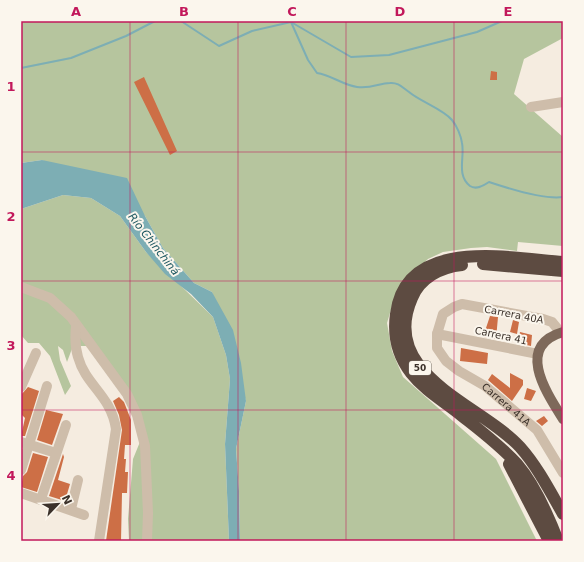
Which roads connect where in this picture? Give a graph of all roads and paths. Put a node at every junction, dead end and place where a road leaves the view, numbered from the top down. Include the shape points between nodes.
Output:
1 (563, 102) edge
2 (531, 107) dead end
3 (563, 262) edge
4 (563, 271) edge
5 (21, 287) edge
6 (76, 326) junction
7 (437, 334) junction
8 (562, 334) edge
9 (36, 354) dead end
10 (541, 358) junction
11 (46, 386) dead end
12 (21, 387) edge
13 (563, 408) edge
14 (563, 419) edge
15 (66, 425) dead end
16 (25, 443) edge
17 (495, 443) junction
18 (56, 453) junction
19 (21, 470) edge
20 (563, 473) edge
21 (78, 480) dead end
22 (21, 493) edge
23 (41, 499) junction
24 (71, 510) junction
25 (563, 513) edge
26 (84, 515) dead end
27 (99, 541) edge
28 (147, 541) edge
29 (549, 541) edge
30 (558, 541) edge

1 - 2 street
3 - 17 highway, 50 via 472,256 440,261 424,267 415,275 398,302 395,318 396,340 404,363 418,382
4 - 25 highway, 50 via 473,264 445,268 425,280 416,290 406,319 410,351 425,375 502,430 520,448
5 - 6 street via 50,298 71,317
6 - 27 street via 78,357 89,378 109,405 116,430
6 - 28 street via 127,394 136,415 145,446
7 - 8 street, Carrera 40A via 443,314 462,304 543,319 552,322
7 - 10 street, Carrera 41
7 - 20 street, Carrera 41A via 437,348 446,361 485,386 537,430
8 - 10 main road via 546,341
9 - 12 street
10 - 13 main road via 546,378
10 - 14 main road, Carrera 41 via 538,370 541,381
11 - 16 street
15 - 18 street
16 - 18 street
16 - 19 street
17 - 29 highway via 512,469
17 - 30 highway, 50 via 517,464 528,479
18 - 23 street
21 - 24 street
22 - 23 street
23 - 24 street
24 - 26 street

